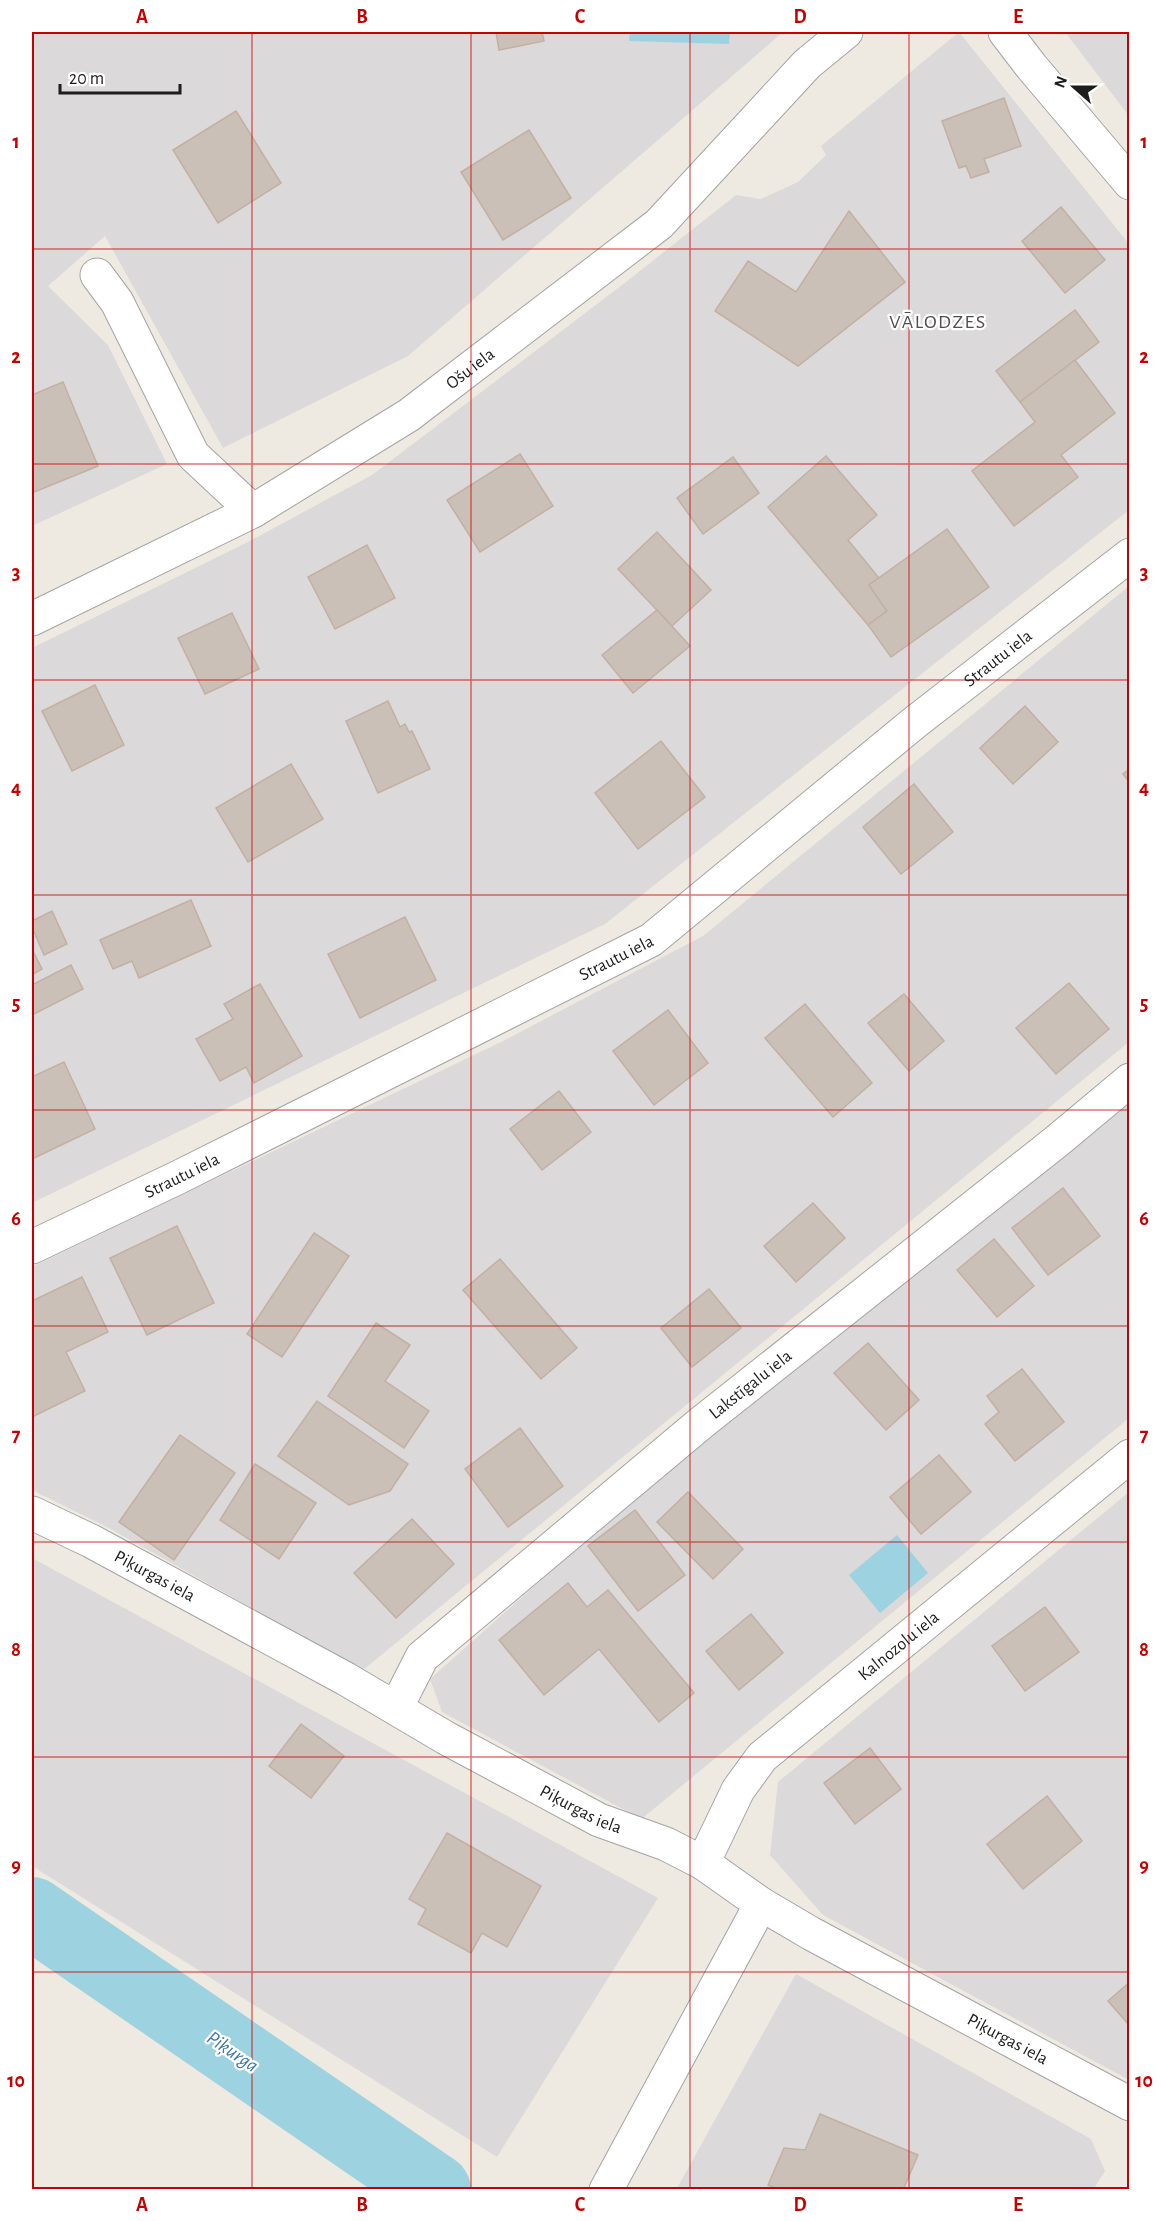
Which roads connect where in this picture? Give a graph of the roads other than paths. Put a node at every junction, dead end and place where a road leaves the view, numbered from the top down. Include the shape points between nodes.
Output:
1 (846, 32) edge
2 (1005, 32) edge
3 (1130, 183) edge
4 (97, 275) dead end
5 (253, 511) junction
6 (1130, 555) edge
7 (32, 619) edge
8 (1130, 1080) edge
9 (32, 1246) edge
10 (1130, 1456) edge
11 (32, 1513) edge
12 (396, 1708) junction
13 (703, 1863) junction
14 (761, 1904) junction
15 (1130, 2104) edge
16 (606, 2190) edge

1 - 5 street, Ošu iela via 807,63 659,224 410,415
2 - 3 street
4 - 5 street via 117,302 193,455
5 - 7 street, Ošu iela
6 - 9 street, Strautu iela via 914,723 651,940 179,1177
8 - 12 street, Lakstīgalu iela via 701,1423 422,1657
10 - 13 street, Kalnozolu iela via 762,1757 738,1790
11 - 12 street, Piķurgas iela via 91,1541
12 - 13 street, Piķurgas iela via 599,1820 666,1844
13 - 14 street, Piķurgas iela
14 - 15 street, Piķurgas iela
14 - 16 street

